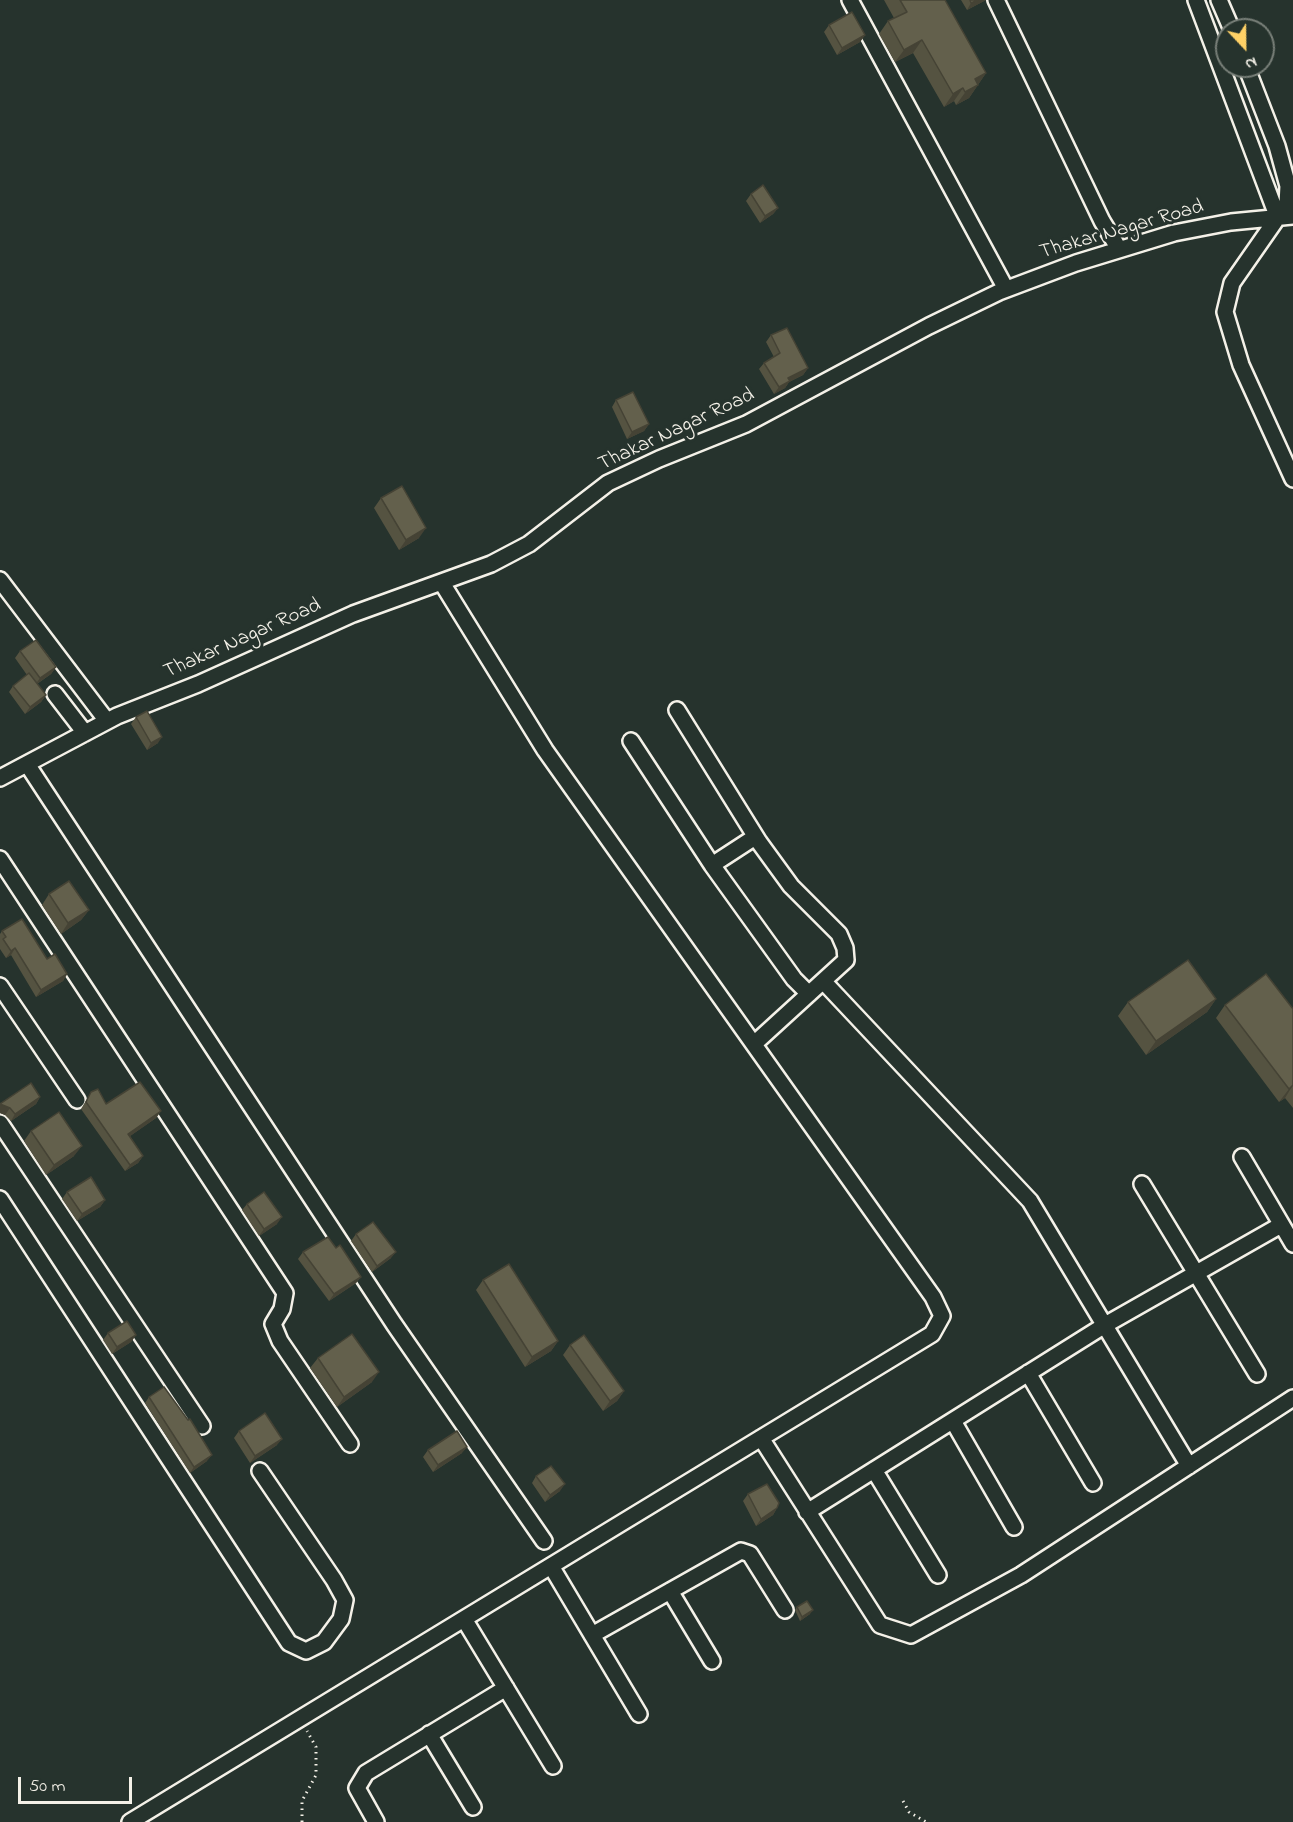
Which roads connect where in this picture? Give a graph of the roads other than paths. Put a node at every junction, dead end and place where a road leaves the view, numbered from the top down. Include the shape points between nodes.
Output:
1 (850, 0) edge
2 (996, 0) edge
3 (1196, 0) edge
4 (1219, 0) edge
5 (1227, 18) edge
6 (1251, 78) edge
7 (1286, 217) edge
8 (1119, 249) junction
9 (1006, 289) junction
10 (1293, 479) edge
11 (0, 580) edge
12 (442, 583) junction
13 (55, 694) dead end
14 (677, 710) dead end
15 (107, 721) junction
16 (85, 733) junction
17 (631, 741) dead end
18 (27, 764) junction
19 (0, 778) edge
20 (755, 837) junction
21 (0, 859) edge
22 (712, 866) junction
23 (824, 981) junction
24 (0, 986) edge
25 (809, 994) junction
26 (754, 1044) junction
27 (77, 1100) dead end
28 (0, 1123) edge
29 (1242, 1157) dead end
30 (1142, 1184) dead end
31 (0, 1199) edge
32 (1281, 1225) junction
33 (1293, 1244) edge
34 (1196, 1273) junction
35 (1105, 1325) junction
36 (1028, 1373) junction
37 (1257, 1374) dead end
38 (1293, 1398) edge
39 (953, 1421) junction
40 (202, 1426) dead end
41 (761, 1438) junction
42 (350, 1444) dead end
43 (1190, 1466) junction
44 (874, 1470) junction
45 (260, 1471) dead end
46 (1093, 1483) dead end
47 (807, 1512) junction
48 (1014, 1527) dead end
49 (544, 1541) dead end
50 (551, 1566) junction
51 (938, 1575) dead end
52 (670, 1591) junction
53 (785, 1610) dead end
54 (464, 1619) junction
55 (592, 1635) junction
56 (712, 1661) dead end
57 (506, 1688) junction
58 (639, 1713) dead end
59 (429, 1734) junction
60 (553, 1766) dead end
61 (473, 1807) dead end
62 (130, 1822) edge
63 (376, 1822) edge

1 - 9 street
2 - 8 street
3 - 7 street
4 - 5 street
6 - 7 street via 1288,186
7 - 8 street, Thakar Nagar Road via 1231,222
7 - 10 street via 1232,283 1226,312 1241,365
8 - 9 street, Thakar Nagar Road
9 - 12 street, Thakar Nagar Road via 746,424 608,483 529,544
11 - 15 street
12 - 15 street, Thakar Nagar Road via 353,615
12 - 26 street via 545,750
13 - 16 street
14 - 20 street
15 - 16 street, Thakar Nagar Road
16 - 18 street, Thakar Nagar Road
17 - 22 street
18 - 19 street, Thakar Nagar Road
18 - 49 street via 387,1314
20 - 22 street
20 - 23 street via 791,886 839,934 846,960
21 - 42 street via 285,1293 273,1324 280,1341
22 - 25 street
23 - 25 street
23 - 35 street via 1030,1201
24 - 27 street
25 - 26 street
26 - 41 street via 933,1297 942,1316 932,1334
28 - 40 street
29 - 32 street
30 - 34 street
31 - 45 street via 289,1643 306,1651 324,1642 341,1619 345,1600
32 - 33 street
32 - 34 street
34 - 35 street
34 - 37 street
35 - 36 street
35 - 43 street
36 - 39 street
36 - 46 street
38 - 43 street
39 - 44 street
39 - 48 street
41 - 47 street
41 - 50 street
43 - 47 street via 1021,1575 910,1635 880,1625
44 - 47 street
44 - 51 street
50 - 54 street
50 - 55 street
52 - 53 street via 741,1551 750,1554
52 - 55 street
52 - 56 street
54 - 57 street
54 - 62 street
55 - 58 street
57 - 59 street
57 - 60 street
59 - 61 street
59 - 63 street via 366,1773 357,1788

